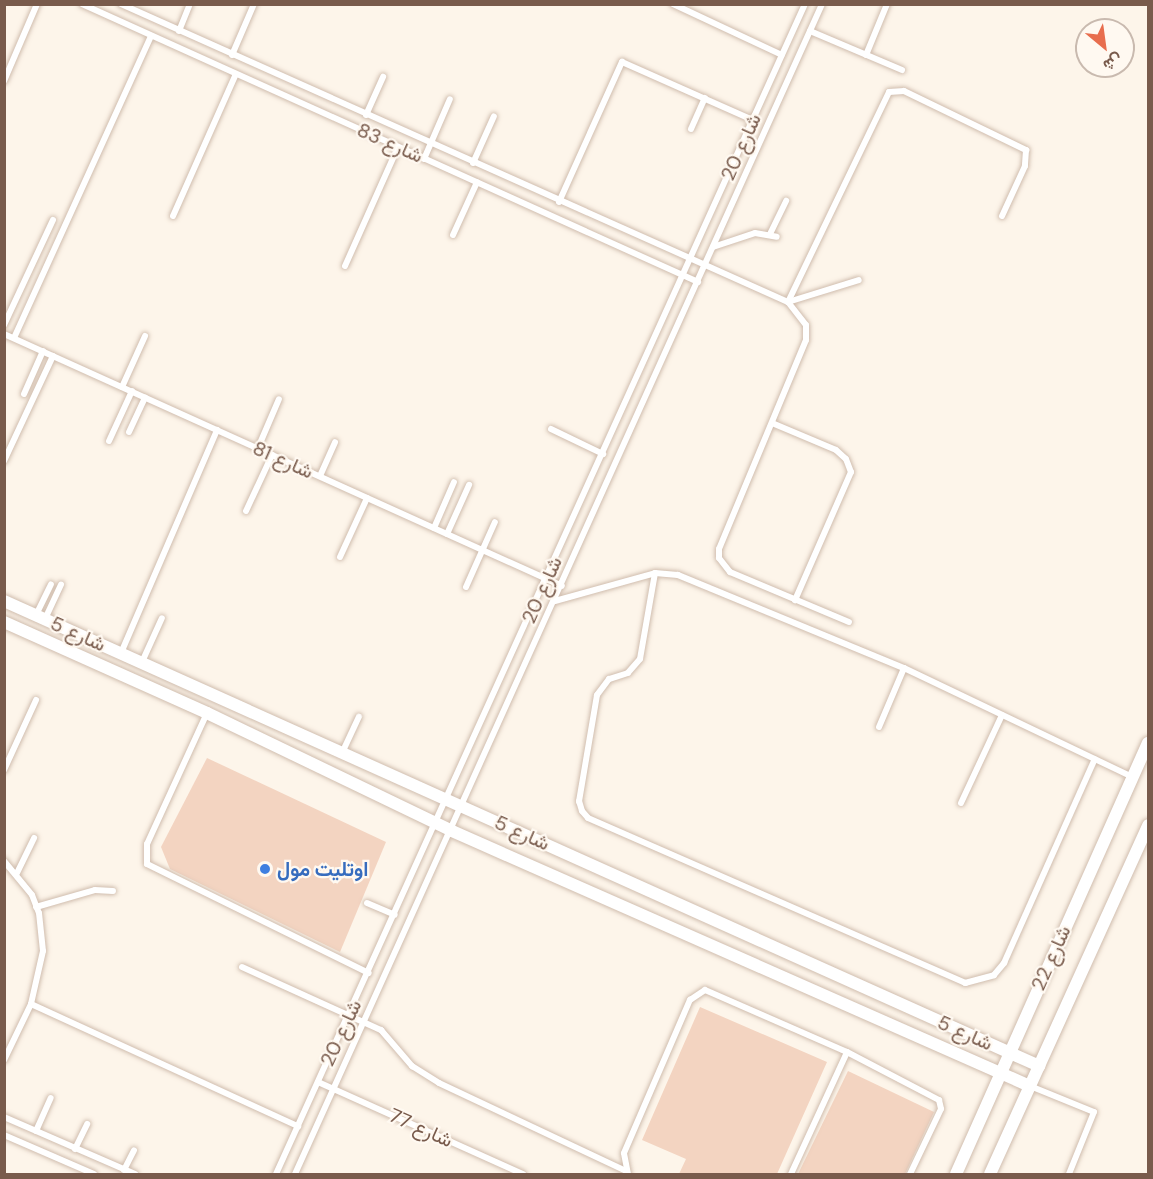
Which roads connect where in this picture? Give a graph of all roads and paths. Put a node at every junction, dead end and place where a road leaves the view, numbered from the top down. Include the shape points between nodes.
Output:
1 (37, 4) edge
2 (82, 4) edge
3 (121, 4) edge
4 (190, 4) edge
5 (254, 4) edge
6 (673, 4) edge
7 (805, 4) edge
8 (822, 4) edge
9 (887, 4) edge
10 (179, 31) junction
11 (810, 31) junction
12 (151, 36) junction
13 (232, 55) junction
14 (866, 55) junction
15 (782, 56) junction
16 (902, 70) dead end
17 (236, 74) junction
18 (383, 77) dead end
19 (4, 81) edge
20 (705, 98) junction
21 (450, 99) dead end
22 (366, 115) junction
23 (494, 116) dead end
24 (753, 120) junction
25 (692, 129) dead end
26 (430, 144) junction
27 (398, 147) junction
28 (424, 159) junction
29 (473, 164) junction
30 (731, 168) junction
31 (746, 174) junction
32 (477, 182) junction
33 (786, 201) dead end
34 (559, 202) junction
35 (173, 216) dead end
36 (1002, 216) dead end
37 (53, 220) dead end
38 (453, 235) dead end
39 (713, 247) junction
40 (690, 261) junction
41 (345, 266) dead end
42 (704, 267) junction
43 (683, 275) junction
44 (859, 280) dead end
45 (698, 282) junction
46 (788, 302) junction
47 (4, 326) edge
48 (4, 334) edge
49 (145, 336) dead end
50 (14, 338) junction
51 (43, 351) junction
52 (53, 356) junction
53 (123, 387) junction
54 (132, 391) junction
55 (24, 394) dead end
56 (145, 397) junction
57 (279, 399) dead end
58 (771, 423) junction
59 (550, 429) dead end
60 (217, 430) junction
61 (129, 432) dead end
62 (109, 441) dead end
63 (335, 442) dead end
64 (258, 448) junction
65 (603, 454) junction
66 (272, 455) junction
67 (4, 461) edge
68 (320, 476) junction
69 (454, 482) dead end
70 (469, 485) dead end
71 (367, 498) junction
72 (246, 511) dead end
73 (495, 522) dead end
74 (434, 528) junction
75 (447, 534) junction
76 (483, 550) junction
77 (340, 557) dead end
78 (655, 573) junction
79 (547, 579) junction
80 (51, 584) dead end
81 (61, 585) dead end
82 (562, 586) junction
83 (466, 587) dead end
84 (795, 600) junction
85 (4, 601) edge
86 (555, 601) junction
87 (41, 617) junction
88 (162, 618) dead end
89 (4, 622) edge
90 (849, 622) dead end
91 (121, 653) junction
92 (142, 662) junction
93 (904, 668) junction
94 (36, 700) dead end
95 (207, 713) junction
96 (1002, 715) junction
97 (359, 717) dead end
98 (879, 727) dead end
99 (1149, 743) edge
100 (342, 753) junction
101 (1095, 759) junction
102 (4, 770) edge
103 (1133, 777) junction
104 (447, 800) junction
105 (961, 803) dead end
106 (463, 807) junction
107 (437, 823) junction
108 (1149, 825) edge
109 (452, 831) junction
110 (34, 838) dead end
111 (4, 861) edge
112 (17, 873) junction
113 (113, 891) dead end
114 (368, 903) dead end
115 (36, 907) junction
116 (395, 915) junction
117 (242, 967) dead end
118 (369, 973) junction
119 (31, 1004) junction
120 (350, 1017) junction
121 (364, 1023) junction
122 (847, 1052) junction
123 (1009, 1052) junction
124 (4, 1060) edge
125 (1039, 1066) junction
126 (1000, 1074) junction
127 (318, 1082) junction
128 (1030, 1086) junction
129 (334, 1088) junction
130 (51, 1098) dead end
131 (4, 1117) edge
132 (87, 1124) dead end
133 (297, 1126) junction
134 (36, 1131) junction
135 (4, 1135) edge
136 (75, 1149) junction
137 (134, 1150) dead end
138 (124, 1170) junction
139 (77, 1171) edge
140 (627, 1173) edge
141 (91, 1174) edge
142 (135, 1174) edge
143 (276, 1174) edge
144 (295, 1174) edge
145 (523, 1174) edge
146 (791, 1174) edge
147 (910, 1174) edge
148 (956, 1174) edge
149 (990, 1174) edge
150 (1069, 1174) edge

1 - 19 lane
2 - 12 lane, شارع 83
3 - 10 lane, شارع 83
4 - 10 lane
5 - 13 lane
6 - 15 lane
7 - 15 lane, شارع 20
8 - 11 lane, شارع 20
9 - 14 lane
10 - 13 lane, شارع 83
11 - 14 lane
11 - 31 lane, شارع 20
12 - 17 lane, شارع 83
12 - 50 lane
13 - 22 lane, شارع 83
14 - 16 lane
15 - 24 lane, شارع 20
17 - 27 lane, شارع 83
17 - 35 lane
18 - 22 lane
20 - 24 lane
20 - 25 lane
20 - 34 lane via 621,62
21 - 26 lane
22 - 26 lane, شارع 83
23 - 29 lane
24 - 30 lane, شارع 20
26 - 28 lane
26 - 29 lane, شارع 83
27 - 28 lane, شارع 83
27 - 41 lane
28 - 32 lane, شارع 83
29 - 34 lane, شارع 83
30 - 31 lane
30 - 40 lane, شارع 20
31 - 39 lane, شارع 20
32 - 38 lane
32 - 43 lane, شارع 83
33 - 39 lane via 774,235 755,233
34 - 40 lane, شارع 83
36 - 46 lane via 1025,166 1026,150 904,91 889,92
37 - 47 lane
39 - 42 lane, شارع 20
40 - 42 lane, شارع 83
40 - 43 lane, شارع 20
42 - 45 lane, شارع 20
42 - 46 lane, شارع 83
43 - 45 lane, شارع 83
43 - 65 lane, شارع 20
44 - 46 lane
45 - 82 lane, شارع 20
46 - 58 lane via 806,325 806,340
48 - 50 lane, شارع 81
49 - 53 lane
50 - 51 lane, شارع 81
51 - 52 lane, شارع 81
51 - 55 lane
52 - 53 lane, شارع 81
52 - 67 lane
53 - 54 lane, شارع 81
54 - 56 lane, شارع 81
54 - 62 lane
56 - 60 lane, شارع 81
56 - 61 lane
57 - 64 lane
58 - 84 lane via 719,549 719,558 730,572
58 - 84 lane via 836,450 846,459 851,472
59 - 65 lane
60 - 64 lane, شارع 81
60 - 91 lane
63 - 68 lane
64 - 66 lane, شارع 81
65 - 79 lane, شارع 20
66 - 68 lane, شارع 81
66 - 72 lane
68 - 71 lane, شارع 81
69 - 74 lane
70 - 75 lane
71 - 74 lane, شارع 81
71 - 77 lane
73 - 76 lane
74 - 75 lane, شارع 81
75 - 76 lane, شارع 81
76 - 79 lane, شارع 81
76 - 83 lane
78 - 86 lane
78 - 93 lane via 678,575
78 - 101 lane via 640,659 628,673 609,679 597,695 579,801 582,811 588,818 966,983 994,975 1004,963
79 - 82 lane, شارع 81
79 - 104 lane, شارع 20
80 - 87 lane
81 - 87 lane
82 - 86 lane, شارع 20
84 - 90 lane
85 - 87 street, شارع 5
86 - 106 lane, شارع 20
87 - 91 street, شارع 5
88 - 92 lane
89 - 95 street, شارع 5
91 - 92 street, شارع 5
92 - 100 street, شارع 5
93 - 96 lane
93 - 98 lane
94 - 102 lane
95 - 107 street, شارع 5
95 - 118 lane via 147,844 147,864
96 - 101 lane
96 - 105 lane
97 - 100 lane
99 - 103 street, شارع 22
100 - 104 street, شارع 5
101 - 103 lane
103 - 123 street, شارع 22
104 - 106 street, شارع 5
104 - 107 lane, شارع 20
106 - 109 lane, شارع 20
106 - 123 street, شارع 5
107 - 109 street, شارع 5
107 - 116 lane, شارع 20
108 - 125 street, شارع 22
109 - 121 lane, شارع 20
109 - 126 street, شارع 5
110 - 112 lane
111 - 112 lane
112 - 115 lane
113 - 115 lane via 95,890
114 - 116 lane
115 - 119 lane via 43,951
116 - 118 lane, شارع 20
117 - 120 lane
118 - 120 lane, شارع 20
119 - 124 lane
119 - 133 lane
120 - 121 lane
120 - 127 lane, شارع 20
121 - 129 lane, شارع 20
121 - 140 lane via 381,1030 425,1076
122 - 140 lane via 705,990 696,993 624,1153
122 - 146 lane
122 - 147 lane via 939,1100 940,1109
123 - 125 street, شارع 5
123 - 126 street, شارع 22
125 - 128 street, شارع 22
126 - 128 street, شارع 5
126 - 148 street, شارع 22
127 - 129 lane, شارع 77
127 - 133 lane, شارع 20
128 - 149 street, شارع 22
128 - 150 lane via 1094,1112
129 - 144 lane, شارع 20
129 - 145 lane, شارع 77
130 - 134 lane
131 - 134 lane
132 - 136 lane
133 - 143 lane, شارع 20
134 - 136 lane
135 - 139 lane
136 - 138 lane
137 - 138 lane
138 - 142 lane
139 - 141 lane

